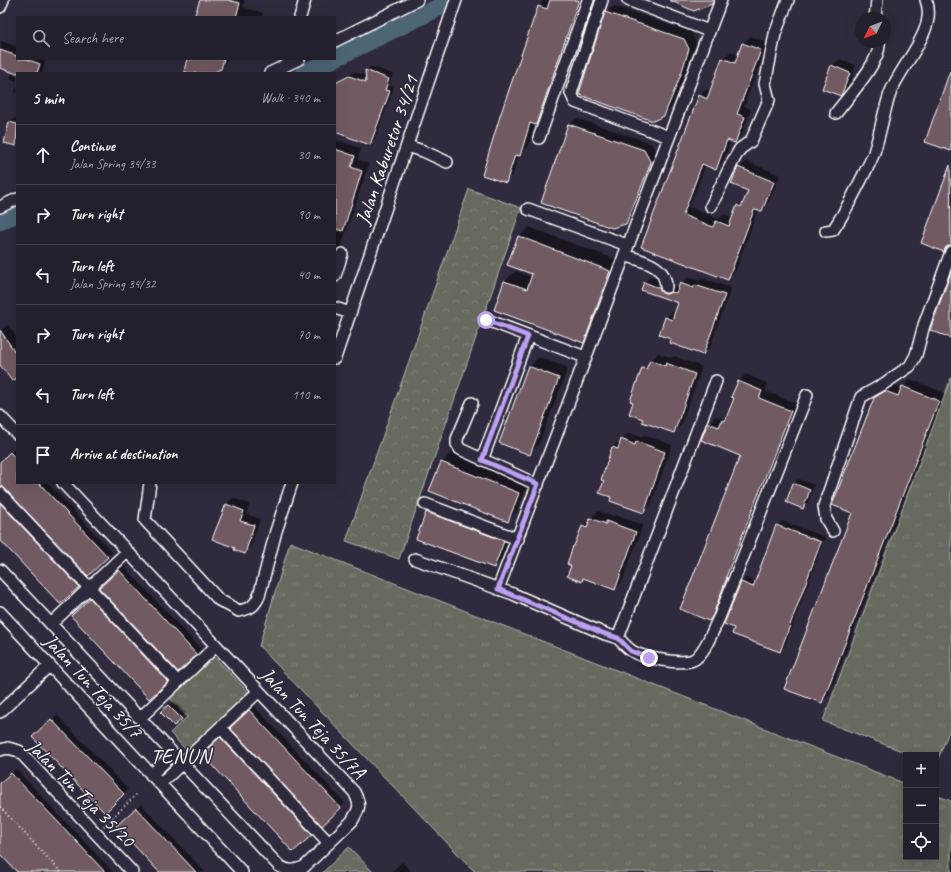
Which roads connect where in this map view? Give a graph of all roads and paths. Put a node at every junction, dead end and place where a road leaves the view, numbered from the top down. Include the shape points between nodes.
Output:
1 (3, 0) edge
2 (305, 0) edge
3 (417, 0) edge
4 (456, 0) edge
5 (588, 0) edge
6 (602, 0) edge
7 (628, 0) edge
8 (721, 0) edge
9 (788, 0) edge
10 (877, 0) edge
11 (926, 0) edge
12 (0, 7) edge
13 (876, 12) edge
14 (300, 16) edge
15 (709, 31) junction
16 (336, 40) edge
17 (880, 48) edge
18 (296, 60) edge
19 (285, 63) edge
20 (272, 72) edge
21 (836, 113) dead end
22 (669, 137) junction
23 (539, 138) dead end
24 (407, 146) junction
25 (447, 162) dead end
26 (16, 199) edge
27 (711, 206) dead end
28 (0, 207) edge
29 (528, 209) dead end
30 (826, 231) dead end
31 (626, 250) junction
32 (951, 252) edge
33 (342, 254) dead end
34 (336, 273) edge
35 (666, 287) dead end
36 (336, 308) edge
37 (350, 313) junction
38 (486, 320) dead end
39 (528, 336) junction
40 (336, 355) edge
41 (585, 357) junction
42 (716, 380) dead end
43 (807, 395) dead end
44 (472, 403) dead end
45 (0, 416) edge
46 (16, 433) edge
47 (482, 460) junction
48 (64, 484) edge
49 (150, 484) edge
50 (292, 484) edge
51 (538, 484) junction
52 (0, 493) edge
53 (425, 504) dead end
54 (833, 531) dead end
55 (518, 539) junction
56 (127, 552) junction
57 (415, 559) dead end
58 (0, 570) edge
59 (89, 588) junction
60 (498, 589) junction
61 (0, 612) edge
62 (51, 624) junction
63 (618, 638) junction
64 (216, 646) junction
65 (49, 666) junction
66 (178, 682) junction
67 (259, 691) junction
68 (0, 712) edge
69 (140, 718) junction
70 (221, 728) junction
71 (0, 750) edge
72 (173, 754) junction
73 (182, 763) junction
74 (151, 775) junction
75 (160, 784) junction
76 (137, 794) dead end
77 (0, 807) edge
78 (103, 827) dead end
79 (329, 843) junction
80 (61, 872) edge
81 (132, 872) edge
82 (242, 872) edge

1 - 12 street
2 - 14 street
3 - 16 street
4 - 24 street, Jalan Kaburetor 34/21
5 - 23 street
6 - 22 street via 571,93 575,102
7 - 15 street
8 - 15 street
9 - 27 street via 775,34 764,84 769,100 751,141 740,149
10 - 13 street
11 - 30 street via 928,20 918,46 902,69 891,92 875,151 847,209 833,230
15 - 22 street
17 - 21 street via 872,67
18 - 19 street
19 - 20 street
22 - 31 street
24 - 25 street
24 - 37 street, Jalan Kaburetor 34/21
26 - 28 street
29 - 31 street
31 - 35 street via 658,268 666,281
31 - 41 street
32 - 54 street via 910,366 861,397 824,506 826,519
33 - 34 street
36 - 37 street
37 - 40 street, Jalan Kaburetor 34/21
38 - 39 street
39 - 41 street
39 - 47 street
41 - 51 street
42 - 63 street
43 - 63 street via 719,618 703,650 692,660 649,658 631,651
44 - 47 street via 457,444 460,449
45 - 46 street
47 - 51 street
48 - 56 street, Jalan Tun Teja 35/7A
49 - 50 street via 145,520 219,600 239,611 256,604
51 - 55 street
52 - 59 street
53 - 55 street
55 - 60 street
56 - 59 street
56 - 64 street, Jalan Tun Teja 35/7A
57 - 60 street
58 - 62 street, Jalan Tun Teja 35/7A
59 - 62 street
59 - 66 street
60 - 63 street
61 - 65 street, Jalan Tun Teja 35/7
62 - 69 street, Jalan Tun Teja 35/7A
64 - 66 street
64 - 67 street, Jalan Tun Teja 35/7A
65 - 68 street
65 - 74 street, Jalan Tun Teja 35/7
66 - 69 street
67 - 70 street
67 - 79 street, Jalan Tun Teja 35/7A via 354,792 360,803 352,821
69 - 72 street, Jalan Tun Teja 35/7A
70 - 73 street
70 - 79 street
71 - 81 street, Jalan Tun Teja 35/20 via 8,748 19,751
72 - 73 street, Jalan Tun Teja 35/7A
72 - 74 street
73 - 75 street
73 - 79 street, Jalan Tun Teja 35/7A via 279,866 287,871 304,867
74 - 75 street, Jalan Tun Teja 35/7
75 - 82 street, Jalan Tun Teja 35/7
76 - 78 path
77 - 80 path

